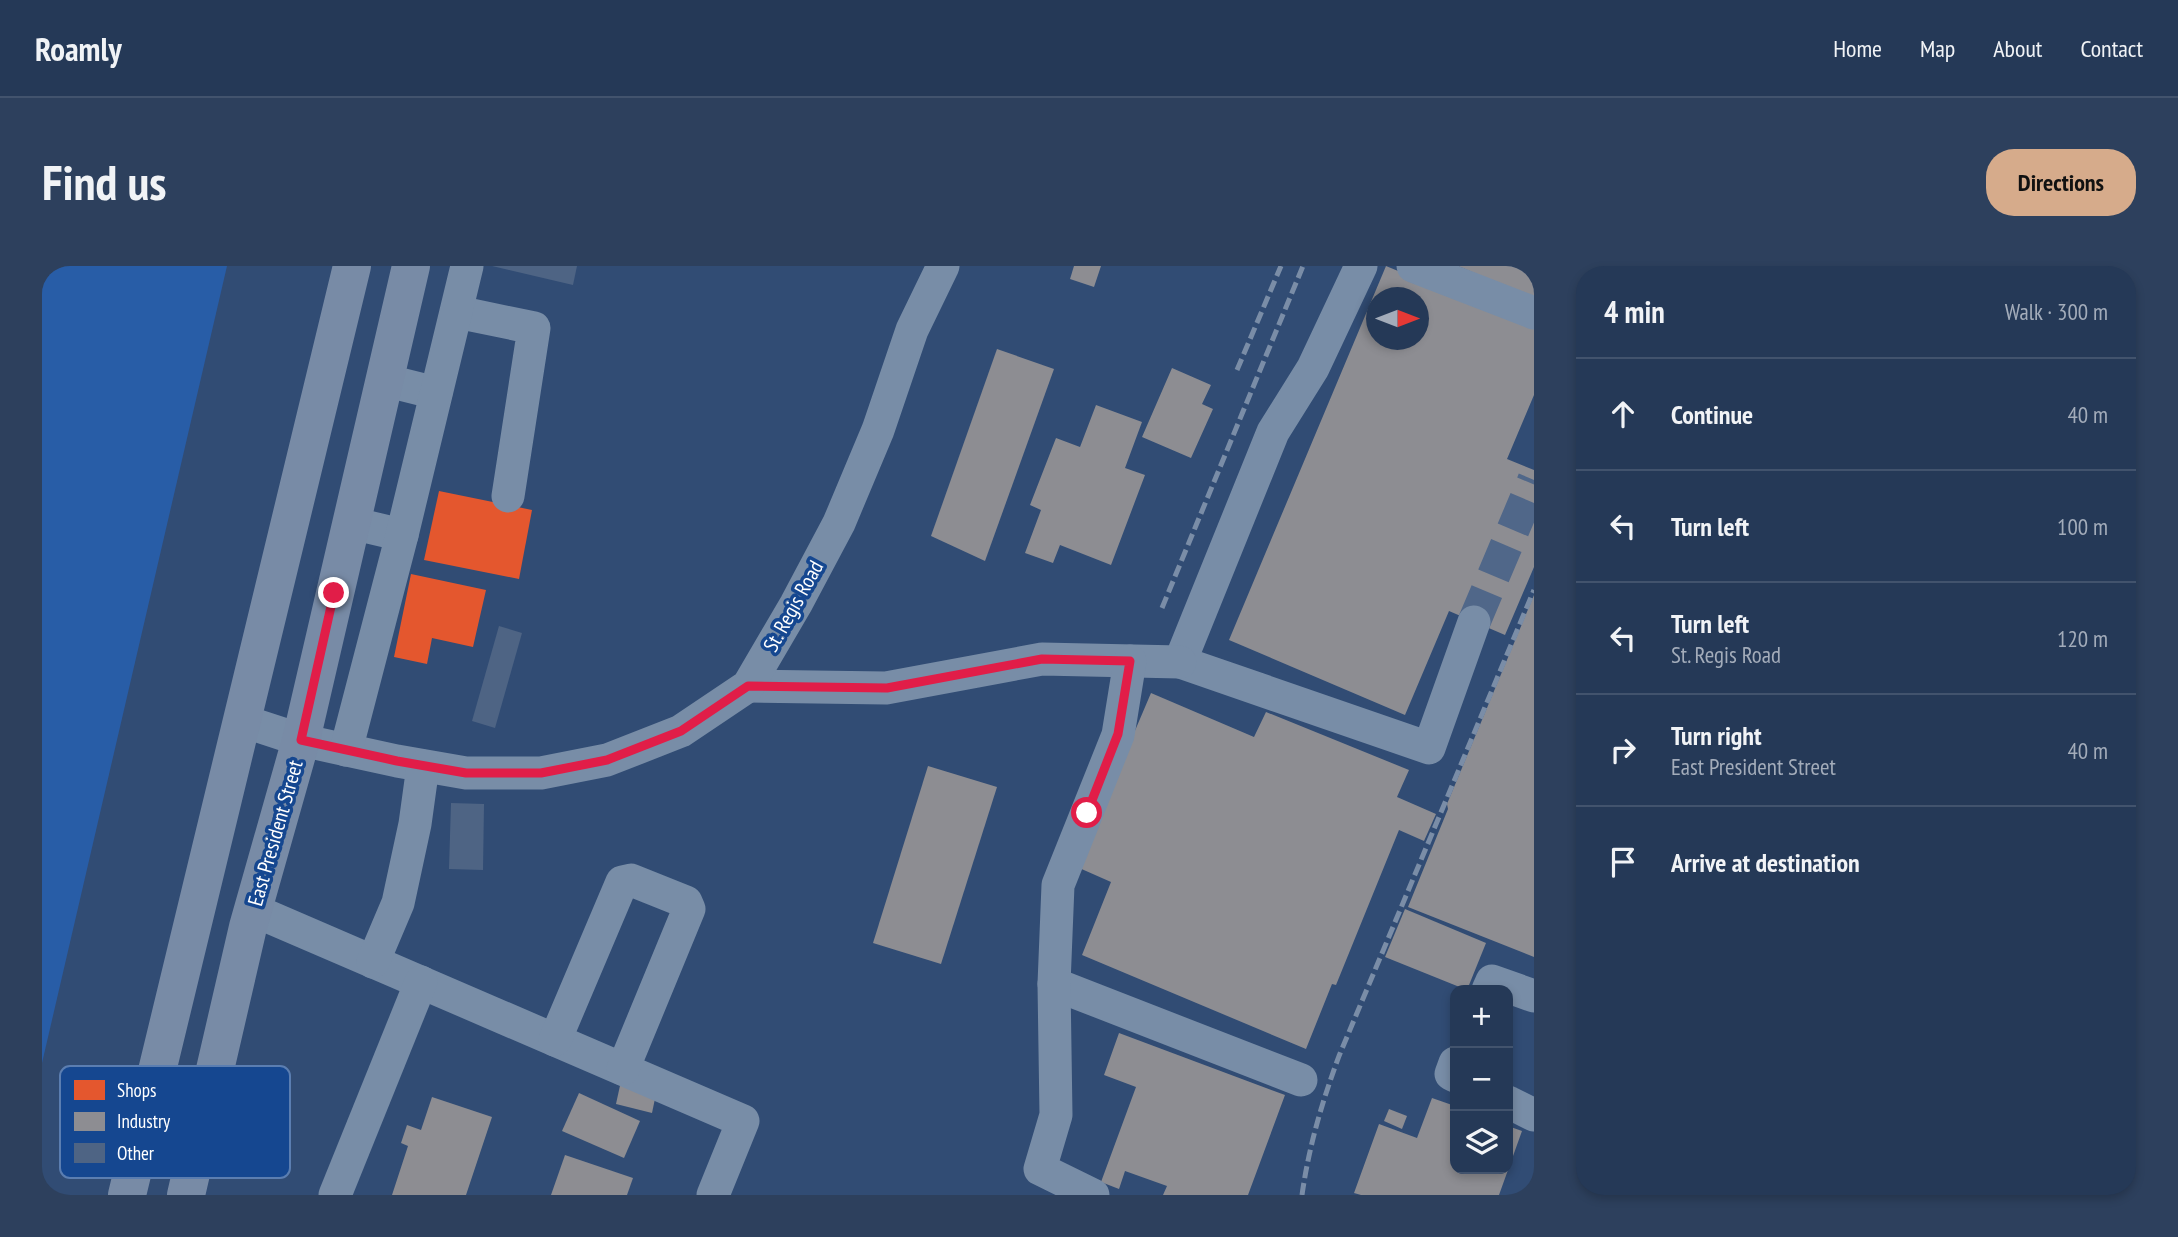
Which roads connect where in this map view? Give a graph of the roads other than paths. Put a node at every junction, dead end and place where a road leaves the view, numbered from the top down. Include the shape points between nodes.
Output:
1 (352, 266) edge
2 (411, 266) edge
3 (467, 266) edge
4 (943, 266) edge
5 (1361, 266) edge
6 (1413, 266) edge
7 (457, 312) junction
8 (1534, 313) edge
9 (384, 380) junction
10 (436, 393) junction
11 (508, 496) dead end
12 (351, 523) junction
13 (402, 535) junction
14 (334, 593) junction
15 (384, 604) junction
16 (1474, 622) tunnel mouth
17 (1130, 661) junction
18 (1180, 662) junction
19 (748, 686) junction
20 (243, 720) junction
21 (301, 740) junction
22 (346, 750) junction
23 (423, 766) junction
24 (253, 910) junction
25 (373, 962) junction
26 (421, 982) junction
27 (1054, 984) junction
28 (1513, 988) edge
29 (1534, 996) edge
30 (555, 1040) junction
31 (159, 1066) edge
32 (216, 1066) edge
33 (623, 1069) junction
34 (1301, 1080) dead end
35 (1513, 1104) edge
36 (1534, 1115) edge
37 (335, 1195) edge
38 (713, 1195) edge
39 (1093, 1195) edge

1 - 20 main road
2 - 9 main road, East President Street
3 - 7 lane
4 - 19 lane, St. Regis Road via 912,330 878,430 839,523
5 - 18 lane via 1313,369 1273,432
6 - 8 lane
7 - 10 lane
7 - 11 lane via 534,328
9 - 10 lane
9 - 12 main road, East President Street
10 - 13 lane
12 - 13 lane
12 - 14 main road, East President Street
13 - 15 lane
14 - 15 lane
14 - 21 main road, East President Street
15 - 22 lane
16 - 18 lane via 1429,748
17 - 18 lane
17 - 19 lane via 1042,659 887,688
17 - 27 lane via 1118,734 1058,885
19 - 23 lane, St. Regis Road via 681,731 607,760 541,773 466,773
20 - 21 lane, St. Regis Road
20 - 31 main road
21 - 22 lane, St. Regis Road
21 - 24 main road, East President Street
22 - 23 lane, St. Regis Road
23 - 25 lane via 398,903
24 - 25 lane
24 - 32 main road, East President Street
25 - 26 lane
26 - 30 lane
26 - 37 lane
27 - 34 lane
27 - 39 lane via 1056,1115 1040,1169
28 - 29 lane
30 - 33 lane
30 - 33 lane via 622,882 631,880 686,902 690,909
33 - 38 lane via 743,1121
35 - 36 lane

